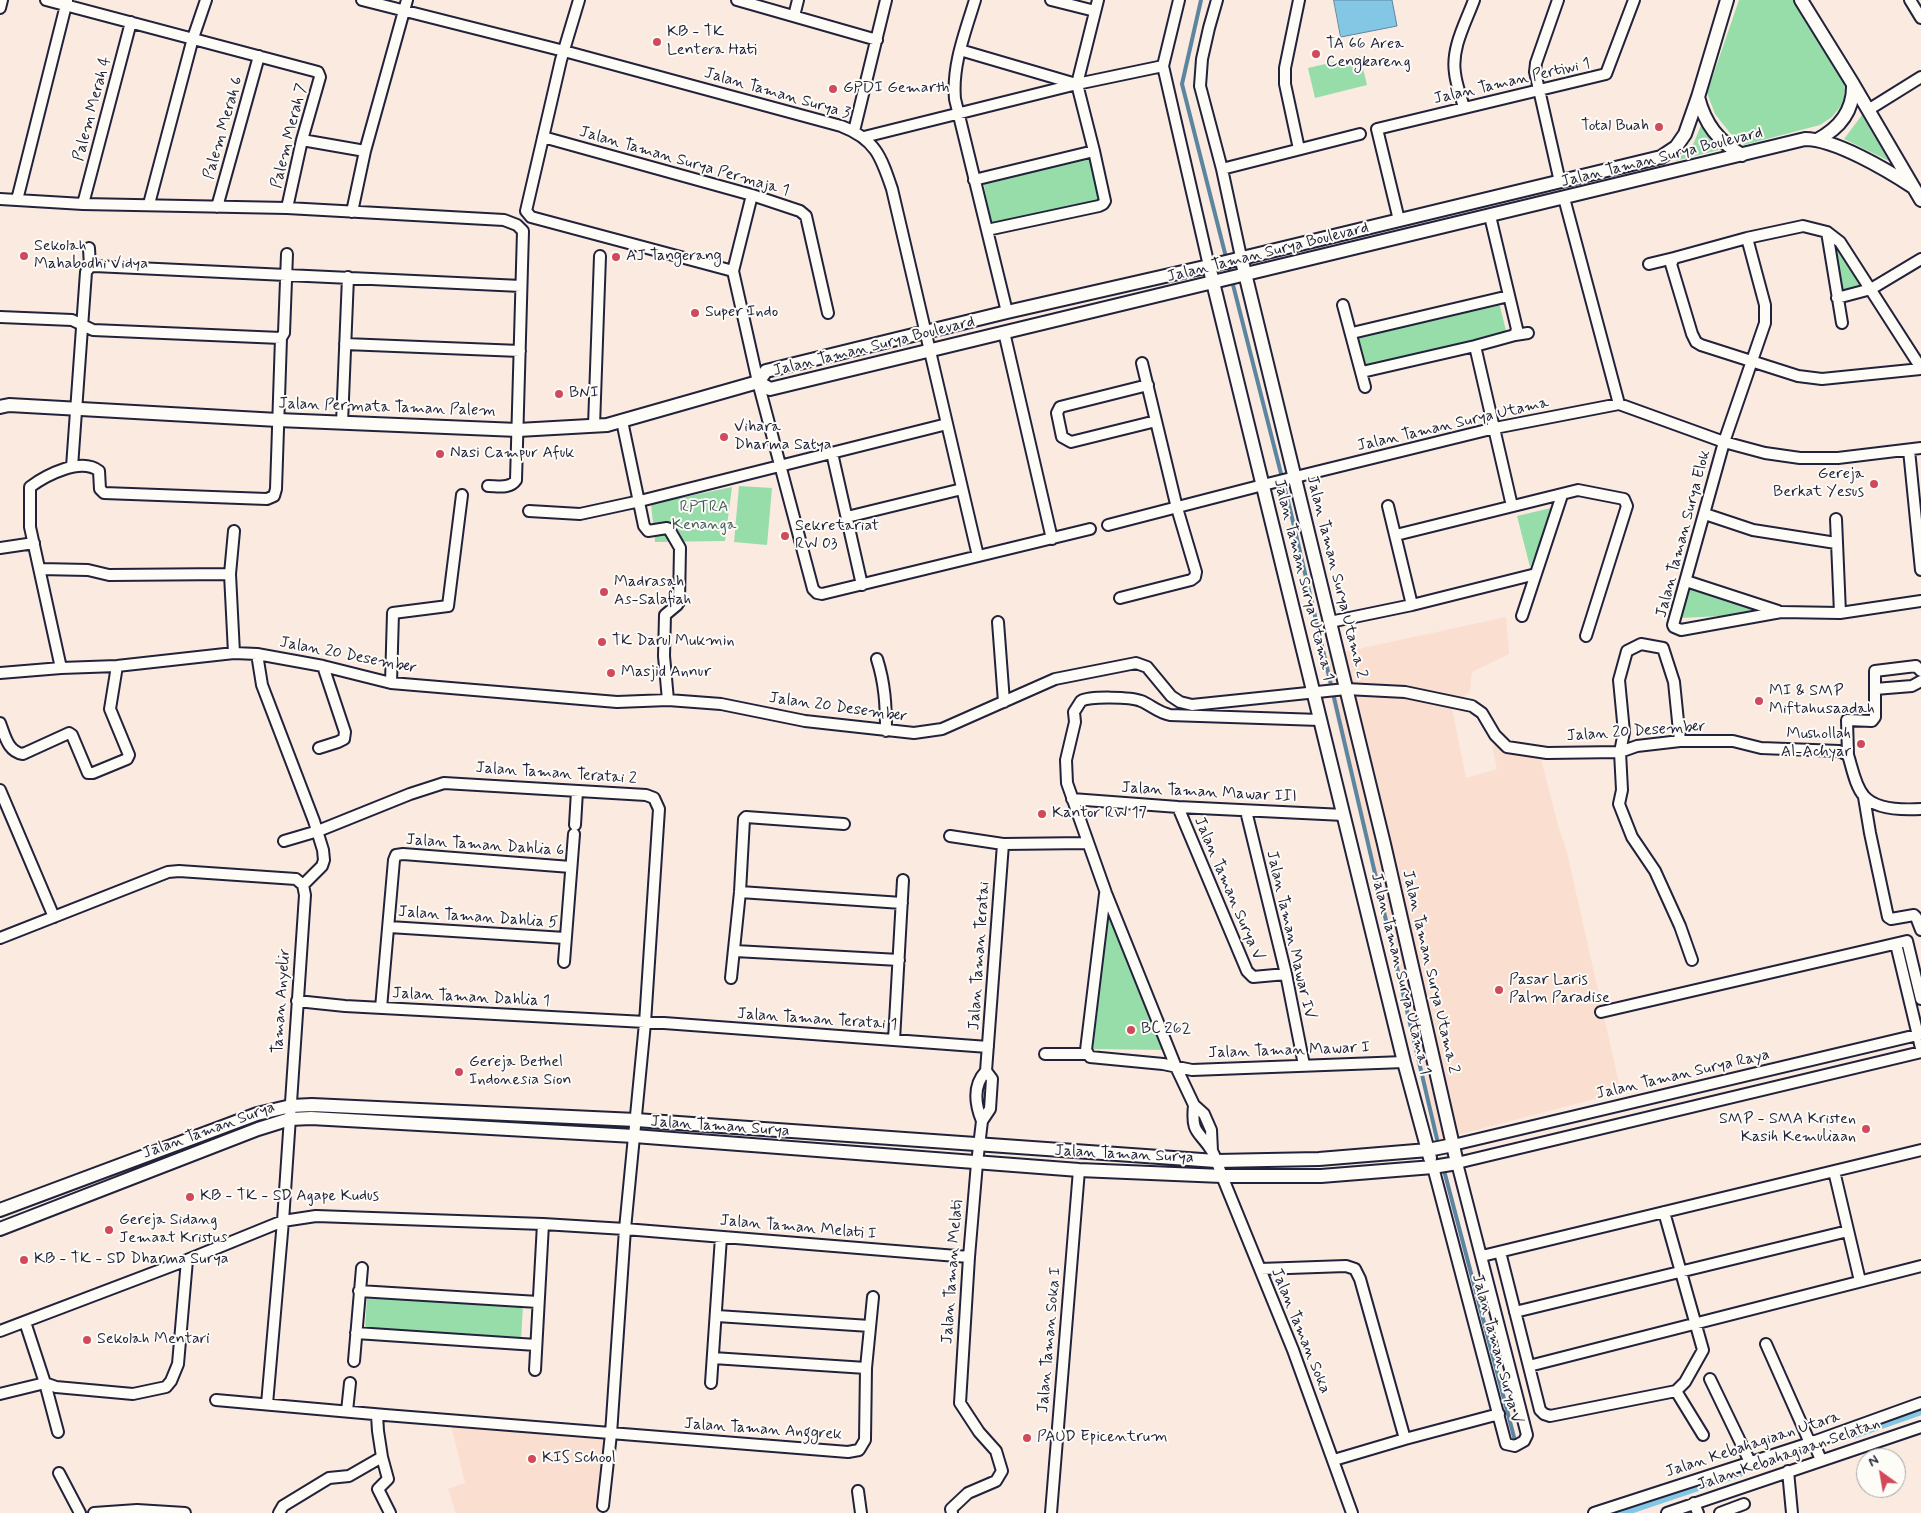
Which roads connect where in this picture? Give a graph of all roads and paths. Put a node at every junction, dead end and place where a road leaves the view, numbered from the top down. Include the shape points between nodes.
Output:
1 (2, 0) edge
2 (46, 0) edge
3 (206, 0) edge
4 (362, 0) edge
5 (407, 0) edge
6 (579, 0) edge
7 (737, 0) edge
8 (798, 0) edge
9 (886, 0) edge
10 (975, 0) edge
11 (1051, 0) edge
12 (1098, 0) edge
13 (1179, 0) edge
14 (1217, 0) edge
15 (1299, 0) edge
16 (1474, 0) edge
17 (1558, 0) edge
18 (1634, 0) edge
19 (1727, 0) edge
20 (1801, 0) edge
21 (1910, 0) edge
22 (67, 3) edge
23 (0, 8) edge
24 (404, 10) junction
25 (1095, 11) junction
26 (794, 16) junction
27 (1921, 18) edge
28 (131, 22) junction
29 (193, 38) junction
30 (877, 40) junction
31 (960, 50) junction
32 (259, 56) junction
33 (562, 56) junction
34 (1163, 66) junction
35 (1921, 77) edge
36 (1077, 84) junction
37 (1854, 84) junction
38 (1540, 90) junction
39 (1698, 97) junction
40 (1464, 108) junction
41 (1868, 110) junction
42 (958, 114) junction
43 (859, 134) junction
44 (1360, 134) dead end
45 (543, 137) junction
46 (302, 140) junction
47 (1817, 140) junction
48 (1299, 149) junction
49 (365, 151) junction
50 (1094, 151) junction
51 (1742, 155) junction
52 (1222, 169) junction
53 (974, 180) junction
54 (1560, 182) junction
55 (1913, 187) junction
56 (752, 195) junction
57 (1564, 198) junction
58 (0, 199) edge
59 (16, 200) junction
60 (1921, 200) edge
61 (83, 204) junction
62 (149, 204) junction
63 (217, 207) junction
64 (290, 209) junction
65 (352, 212) junction
66 (1490, 216) junction
67 (1398, 220) junction
68 (987, 230) junction
69 (1827, 232) junction
70 (1747, 238) junction
71 (89, 248) dead end
72 (288, 254) dead end
73 (600, 256) dead end
74 (1237, 258) junction
75 (1674, 258) junction
76 (1921, 259) edge
77 (1649, 264) dead end
78 (1213, 265) junction
79 (90, 267) junction
80 (733, 271) junction
81 (287, 274) junction
82 (1242, 275) junction
83 (348, 277) junction
84 (1217, 282) junction
85 (521, 286) junction
86 (1871, 289) junction
87 (1509, 296) junction
88 (1837, 298) junction
89 (1343, 305) dead end
90 (1007, 312) junction
91 (828, 313) dead end
92 (0, 317) edge
93 (1842, 323) dead end
94 (83, 326) junction
95 (1004, 332) junction
96 (924, 333) junction
97 (1352, 333) junction
98 (1528, 333) dead end
99 (1513, 336) junction
100 (281, 338) junction
101 (345, 344) junction
102 (1475, 346) junction
103 (929, 350) junction
104 (520, 351) junction
105 (1752, 360) junction
106 (1142, 363) dead end
107 (1921, 368) edge
108 (1362, 372) junction
109 (758, 382) junction
110 (1148, 385) junction
111 (1365, 387) dead end
112 (1619, 404) junction
113 (3, 406) edge
114 (76, 408) junction
115 (278, 420) junction
116 (622, 421) junction
117 (1156, 421) junction
118 (342, 422) junction
119 (947, 424) junction
120 (594, 426) junction
121 (1495, 428) junction
122 (518, 430) junction
123 (1724, 442) junction
124 (1921, 448) edge
125 (1909, 450) junction
126 (832, 453) junction
127 (781, 466) junction
128 (72, 467) junction
129 (1290, 478) junction
130 (1265, 484) junction
131 (488, 486) dead end
132 (962, 489) junction
133 (1562, 494) junction
134 (462, 496) dead end
135 (640, 501) junction
136 (1388, 506) dead end
137 (1512, 506) junction
138 (1177, 508) junction
139 (529, 511) dead end
140 (1705, 514) junction
141 (847, 517) junction
142 (1836, 519) dead end
143 (1108, 525) dead end
144 (1090, 530) dead end
145 (234, 531) dead end
146 (1396, 535) junction
147 (1052, 539) junction
148 (34, 543) junction
149 (1836, 543) junction
150 (1919, 544) edge
151 (0, 548) edge
152 (978, 556) junction
153 (40, 570) junction
154 (1921, 570) edge
155 (230, 574) junction
156 (1536, 574) junction
157 (1686, 581) junction
158 (862, 585) junction
159 (1120, 598) dead end
160 (1921, 602) edge
161 (1412, 605) junction
162 (1781, 612) junction
163 (1840, 613) junction
164 (1522, 616) dead end
165 (998, 622) dead end
166 (1330, 622) junction
167 (1586, 636) dead end
168 (234, 653) junction
169 (257, 654) junction
170 (877, 660) dead end
171 (117, 666) junction
172 (322, 666) junction
173 (61, 668) junction
174 (1921, 671) edge
175 (0, 673) edge
176 (1921, 681) edge
177 (390, 683) junction
178 (1342, 689) junction
179 (1876, 689) junction
180 (1317, 692) junction
181 (668, 700) junction
182 (1004, 702) junction
183 (1320, 720) junction
184 (0, 723) edge
185 (886, 731) junction
186 (1680, 741) junction
187 (319, 748) dead end
188 (1620, 752) junction
189 (1848, 755) junction
190 (0, 790) edge
191 (577, 792) junction
192 (1864, 797) junction
193 (1072, 798) junction
194 (1178, 808) junction
195 (1921, 809) edge
196 (1246, 811) junction
197 (1344, 815) junction
198 (844, 824) dead end
199 (318, 831) junction
200 (950, 836) dead end
201 (284, 840) dead end
202 (1088, 842) junction
203 (1003, 844) junction
204 (571, 868) junction
205 (903, 880) dead end
206 (304, 885) junction
207 (740, 892) junction
208 (1106, 893) junction
209 (902, 903) junction
210 (54, 917) junction
211 (389, 927) junction
212 (1921, 930) edge
213 (0, 938) edge
214 (565, 938) junction
215 (1896, 944) junction
216 (734, 951) junction
217 (899, 960) junction
218 (1692, 960) dead end
219 (564, 962) dead end
220 (1286, 974) junction
221 (731, 978) dead end
222 (1921, 999) edge
223 (297, 1001) junction
224 (381, 1008) junction
225 (1601, 1012) dead end
226 (645, 1023) junction
227 (1920, 1035) edge
228 (894, 1040) junction
229 (1884, 1043) junction
230 (988, 1047) junction
231 (1921, 1048) edge
232 (1921, 1052) edge
233 (1045, 1054) dead end
234 (1088, 1054) junction
235 (1888, 1060) junction
236 (1404, 1062) junction
237 (1304, 1065) junction
238 (1176, 1067) junction
239 (1683, 1091) junction
240 (290, 1106) junction
241 (1687, 1108) junction
242 (290, 1119) junction
243 (636, 1120) junction
244 (634, 1136) junction
245 (979, 1143) junction
246 (1453, 1145) junction
247 (1428, 1150) junction
248 (1921, 1150) edge
249 (1214, 1156) junction
250 (977, 1163) junction
251 (1457, 1163) junction
252 (1433, 1168) junction
253 (1080, 1170) junction
254 (1834, 1171) junction
255 (1222, 1176) junction
256 (0, 1210) edge
257 (1664, 1212) junction
258 (283, 1221) junction
259 (542, 1224) junction
260 (0, 1229) edge
261 (625, 1229) junction
262 (1848, 1230) junction
263 (721, 1237) junction
264 (1500, 1252) junction
265 (969, 1256) junction
266 (1482, 1256) junction
267 (187, 1260) junction
268 (1921, 1266) edge
269 (362, 1268) dead end
270 (1260, 1269) junction
271 (1682, 1272) junction
272 (1860, 1281) junction
273 (360, 1291) junction
274 (873, 1297) dead end
275 (538, 1302) junction
276 (1515, 1312) junction
277 (717, 1316) junction
278 (25, 1322) junction
279 (1696, 1323) junction
280 (870, 1326) junction
281 (0, 1331) edge
282 (356, 1333) junction
283 (1766, 1344) dead end
284 (536, 1345) junction
285 (713, 1358) junction
286 (354, 1361) dead end
287 (1528, 1366) junction
288 (866, 1368) junction
289 (535, 1370) dead end
290 (1710, 1379) dead end
291 (45, 1383) junction
292 (350, 1383) dead end
293 (711, 1383) dead end
294 (1676, 1391) junction
295 (0, 1394) edge
296 (216, 1400) dead end
297 (1921, 1403) edge
298 (267, 1404) junction
299 (347, 1411) junction
300 (1499, 1414) junction
301 (377, 1415) junction
302 (1921, 1427) edge
303 (58, 1432) dead end
304 (611, 1434) junction
305 (1703, 1435) dead end
306 (1405, 1439) junction
307 (1812, 1442) junction
308 (382, 1457) junction
309 (1820, 1458) junction
310 (1334, 1460) junction
311 (1750, 1462) junction
312 (1788, 1471) junction
313 (59, 1473) dead end
314 (858, 1491) dead end
315 (1744, 1504) dead end
316 (603, 1506) dead end
317 (1696, 1508) edge
318 (80, 1513) edge
319 (98, 1513) edge
320 (185, 1513) edge
321 (278, 1513) edge
322 (390, 1513) edge
323 (861, 1513) edge
324 (952, 1513) edge
325 (1051, 1513) edge
326 (1352, 1513) edge
327 (1594, 1513) edge
328 (1667, 1513) edge
329 (1720, 1513) edge
330 (1792, 1513) edge

1 - 23 street
2 - 22 street
3 - 29 street
4 - 24 street, Jalan Taman Surya 3
5 - 24 street
6 - 33 street
7 - 26 street
8 - 26 street
9 - 30 street
10 - 31 street
11 - 25 street
12 - 25 street
13 - 34 street, Jalan Taman Surya Utama 1
14 - 52 street, Jalan Taman Surya Utama 2 via 1208,28 1200,86
15 - 48 street via 1285,68 1285,84
16 - 40 street via 1454,60
17 - 38 street via 1536,63
18 - 38 street, Jalan Taman Pertiwi 1 via 1606,74
19 - 39 street, Jalan Taman Surya Boulevard
20 - 37 street, Jalan Taman Surya Boulevard
21 - 27 street
22 - 28 street
22 - 59 street
24 - 33 street, Jalan Taman Surya 3 via 551,48
24 - 49 street
25 - 36 street
26 - 30 street
28 - 29 street
28 - 61 street, Palem Merah 4
29 - 32 street
29 - 62 street
30 - 43 street
31 - 36 street
31 - 42 street via 954,82
32 - 46 street, Palem Merah 7 via 318,72 320,77
32 - 63 street, Palem Merah 6
33 - 43 street, Jalan Taman Surya 3 via 832,123
33 - 45 street
34 - 36 street
34 - 78 street, Jalan Taman Surya Utama 1
35 - 41 street
36 - 42 street
36 - 50 street
37 - 41 street, Jalan Taman Surya Boulevard
37 - 47 street via 1852,105 1846,117
38 - 40 street, Jalan Taman Pertiwi 1
38 - 54 street
39 - 51 street via 1714,134
39 - 54 street, Jalan Taman Surya Boulevard via 1685,134 1666,154
40 - 67 street, Jalan Taman Pertiwi 1 via 1377,129
41 - 55 street, Jalan Taman Surya Boulevard
42 - 43 street
42 - 53 street
43 - 96 street, Jalan Taman Surya 3 via 881,157 892,189
44 - 48 street
45 - 56 street, Jalan Taman Surya Permaja 1
45 - 80 street via 526,211 532,217
46 - 49 street
46 - 64 street, Palem Merah 7
47 - 51 street, Jalan Taman Surya Boulevard via 1798,141
47 - 55 street, Jalan Taman Surya Boulevard via 1870,161
48 - 52 street
49 - 65 street
50 - 53 street
50 - 68 street via 1104,206
51 - 57 street, Jalan Taman Surya Boulevard
52 - 74 street, Jalan Taman Surya Utama 2
53 - 68 street
54 - 67 street, Jalan Taman Surya Boulevard
55 - 60 street, Jalan Taman Surya Boulevard
56 - 80 street
56 - 91 street, Jalan Taman Surya Permaja 1 via 806,216
57 - 66 street, Jalan Taman Surya Boulevard
57 - 112 street
58 - 59 street
59 - 61 street
61 - 62 street
62 - 63 street
63 - 64 street
64 - 65 street
65 - 85 street via 504,220 518,225 522,232
66 - 82 street, Jalan Taman Surya Boulevard
66 - 87 street
67 - 74 street, Jalan Taman Surya Boulevard
68 - 90 street
69 - 70 street via 1803,226
69 - 86 street via 1840,242
69 - 88 street
70 - 75 street
70 - 105 street, Jalan Taman Surya Elok via 1766,313
71 - 79 street
72 - 81 street
73 - 120 street
74 - 78 street, Jalan Taman Surya Boulevard
74 - 82 street, Jalan Taman Surya Utama 2
75 - 77 street
75 - 105 street via 1671,264 1696,342
76 - 86 street
78 - 84 street, Jalan Taman Surya Utama 1
78 - 90 street, Jalan Taman Surya Boulevard
79 - 81 street
79 - 94 street via 86,272
80 - 109 street
81 - 83 street
81 - 100 street via 284,333
82 - 84 street, Jalan Taman Surya Boulevard
82 - 129 street, Jalan Taman Surya Utama 2
83 - 85 street
83 - 101 street
84 - 95 street, Jalan Taman Surya Boulevard
84 - 130 street, Jalan Taman Surya Utama 1
85 - 104 street
86 - 88 street
86 - 107 street
87 - 97 street
87 - 99 street via 1517,330
88 - 93 street
89 - 97 street
90 - 96 street, Jalan Taman Surya Boulevard
92 - 94 street via 72,320
94 - 100 street via 93,330
94 - 114 street
95 - 103 street, Jalan Taman Surya Boulevard
95 - 147 street
96 - 103 street, Jalan Taman Surya 3
96 - 109 street, Jalan Taman Surya Boulevard via 766,371
97 - 108 street
98 - 99 street
99 - 102 street
100 - 115 street
101 - 104 street
101 - 118 street
102 - 108 street
102 - 121 street
103 - 109 street, Jalan Taman Surya Boulevard via 770,389
103 - 119 street, Jalan Taman Surya 3
104 - 122 street
105 - 107 street via 1798,376 1822,379
105 - 123 street, Jalan Taman Surya Elok
106 - 110 street
108 - 111 street
109 - 116 street, Jalan Permata Taman Palem
109 - 127 street
110 - 117 street
110 - 117 street via 1060,407 1057,414 1062,437 1070,442
112 - 121 street, Jalan Taman Surya Utama
112 - 123 street
113 - 114 street, Jalan Permata Taman Palem
114 - 115 street, Jalan Permata Taman Palem
114 - 128 street
115 - 118 street, Jalan Permata Taman Palem
115 - 128 street via 276,489 274,496 267,499 104,493 100,489 99,471 93,467
116 - 120 street, Jalan Permata Taman Palem
116 - 135 street
117 - 138 street
118 - 122 street, Jalan Permata Taman Palem
119 - 126 street
119 - 132 street, Jalan Taman Surya 3
120 - 122 street, Jalan Permata Taman Palem
121 - 129 street, Jalan Taman Surya Utama
121 - 137 street
122 - 131 street via 514,483
123 - 125 street via 1800,458 1838,458
123 - 140 street, Jalan Taman Surya Elok
124 - 125 street
125 - 150 street
126 - 127 street
126 - 141 street
127 - 135 street
127 - 158 street via 813,588 822,594
128 - 148 street via 42,478 30,488 30,527
129 - 130 street, Jalan Taman Surya Utama
129 - 166 street, Jalan Taman Surya Utama 2
130 - 138 street, Jalan Taman Surya Utama
130 - 180 street, Jalan Taman Surya Utama 1
132 - 141 street
132 - 152 street, Jalan Taman Surya 3
133 - 137 street
133 - 156 street
133 - 167 street via 1578,490 1627,502
134 - 177 street via 448,606 393,613
135 - 139 street via 580,514
135 - 181 street via 644,526 648,530 669,529 680,548 679,602 665,615
136 - 146 street
137 - 146 street
138 - 143 street, Jalan Taman Surya Utama
138 - 159 street via 1195,577
140 - 149 street via 1754,530
140 - 157 street, Jalan Taman Surya Elok
141 - 158 street
142 - 149 street
144 - 147 street
145 - 155 street
146 - 161 street
147 - 152 street
148 - 151 street
148 - 153 street
149 - 163 street
150 - 154 street
152 - 158 street
153 - 155 street via 88,570 109,575
153 - 173 street
155 - 168 street
156 - 161 street
156 - 164 street
157 - 162 street
157 - 162 street, Jalan Taman Surya Elok via 1672,625 1676,630
160 - 163 street
161 - 166 street
162 - 163 street
165 - 182 street
166 - 178 street, Jalan Taman Surya Utama 2
168 - 169 street, Jalan 20 Desember
168 - 171 street, Jalan 20 Desember
169 - 172 street, Jalan 20 Desember
169 - 199 street via 262,685
170 - 185 street via 885,689
171 - 173 street, Jalan 20 Desember
171 - 184 street via 110,709 128,757 88,773 69,733 23,754 16,753
172 - 177 street, Jalan 20 Desember
172 - 187 street via 345,732 344,738 338,742
173 - 175 street, Jalan 20 Desember
174 - 179 street via 1916,666 1876,669
176 - 179 street via 1912,686
177 - 181 street, Jalan 20 Desember via 617,702
178 - 180 street, Jalan 20 Desember
178 - 188 street, Jalan 20 Desember via 1405,692 1472,706 1482,713 1495,735 1507,747 1547,753
178 - 246 street, Jalan Taman Surya Utama 2 via 1386,851
179 - 189 street via 1874,720 1848,719 1846,722
180 - 182 street, Jalan 20 Desember via 1192,705 1171,696 1147,667 1136,663 1055,679
180 - 183 street, Jalan Taman Surya Utama 1
181 - 185 street, Jalan 20 Desember via 721,704 805,721
182 - 185 street, Jalan 20 Desember via 942,729 914,733
183 - 193 street via 1170,715 1155,711 1137,700 1090,697 1075,708 1066,760 1067,783
183 - 197 street, Jalan Taman Surya Utama 1
186 - 188 street, Jalan 20 Desember via 1637,746
186 - 188 street via 1674,682 1664,648 1642,644 1627,651 1619,680 1624,732
186 - 189 street, Jalan 20 Desember via 1733,741 1761,748 1839,751
188 - 218 street via 1622,790 1619,804 1632,837 1655,872
189 - 192 street
190 - 210 street
191 - 199 street, Jalan Taman Teratai 2 via 444,783
191 - 204 street
191 - 226 street, Jalan Taman Teratai 2 via 646,795 654,798 659,809
192 - 195 street via 1887,807
192 - 212 street via 1888,917 1914,915
193 - 194 street, Jalan Taman Mawar III
193 - 202 street
194 - 196 street, Jalan Taman Mawar III
194 - 220 street, Jalan Taman Surya V via 1246,971 1253,977
196 - 197 street, Jalan Taman Mawar III
196 - 220 street, Jalan Taman Mawar IV
197 - 236 street, Jalan Taman Surya Utama 1
198 - 207 street via 746,817
199 - 201 street
199 - 206 street via 324,860
200 - 203 street
202 - 203 street
202 - 208 street
203 - 230 street, Jalan Taman Teratai
204 - 211 street, Jalan Taman Dahlia 6 via 396,855
204 - 214 street
205 - 209 street
206 - 210 street via 296,879 168,872
206 - 223 street, Taman Anyelir
207 - 209 street
207 - 216 street
208 - 234 street
208 - 238 street
209 - 217 street
210 - 213 street
211 - 214 street, Jalan Taman Dahlia 5
211 - 224 street
214 - 219 street
215 - 222 street via 1907,941
215 - 225 street
215 - 227 street
216 - 217 street
216 - 221 street
217 - 228 street
220 - 237 street, Jalan Taman Mawar IV
223 - 224 street, Jalan Taman Dahlia 1
223 - 240 street, Taman Anyelir
224 - 226 street, Jalan Taman Dahlia 1
226 - 228 street, Jalan Taman Teratai 1
226 - 243 street
227 - 229 street, Jalan Taman Surya Raya
227 - 231 street
228 - 230 street, Jalan Taman Teratai 1
229 - 235 street
229 - 239 street, Jalan Taman Surya Raya
230 - 245 street, Jalan Taman Teratai via 986,1071 979,1079 977,1092 976,1108 982,1121
232 - 235 street, Jalan Taman Surya Raya
233 - 234 street, Jalan Taman Mawar I
234 - 238 street, Jalan Taman Mawar I via 1094,1059
235 - 241 street, Jalan Taman Surya Raya
236 - 237 street, Jalan Taman Mawar I
236 - 247 street, Jalan Taman Surya Utama 1
237 - 238 street, Jalan Taman Mawar I via 1192,1070
238 - 249 street, Jalan Taman Soka via 1194,1106 1192,1120 1195,1128
239 - 241 street
239 - 246 street, Jalan Taman Surya Raya
240 - 242 street, Taman Anyelir
240 - 243 street, Jalan Taman Surya
240 - 256 street, Jalan Taman Surya via 257,1114
241 - 251 street, Jalan Taman Surya Raya
242 - 244 street, Jalan Taman Surya
242 - 258 street, Taman Anyelir
242 - 260 street, Jalan Taman Surya
243 - 244 street
243 - 245 street, Jalan Taman Surya
244 - 250 street, Jalan Taman Surya
244 - 261 street
245 - 249 street, Jalan Taman Surya
245 - 250 street, Jalan Taman Melati
246 - 247 street, Jalan Taman Surya
246 - 251 street, Jalan Taman Surya Utama 2
247 - 249 street, Jalan Taman Surya via 1319,1159
247 - 252 street, Jalan Taman Surya Utama 1
248 - 254 street
249 - 255 street, Jalan Taman Soka
250 - 253 street, Jalan Taman Surya
250 - 265 street, Jalan Taman Melati
251 - 252 street, Jalan Taman Surya
251 - 266 street, Jalan Taman Surya V
252 - 255 street, Jalan Taman Surya via 1321,1176
252 - 300 street, Jalan Taman Surya V
253 - 255 street, Jalan Taman Surya
253 - 325 street, Jalan Taman Soka I
254 - 257 street
254 - 262 street
255 - 270 street, Jalan Taman Soka
257 - 264 street
257 - 271 street
258 - 259 street via 316,1216
258 - 267 street
258 - 298 street, Taman Anyelir
259 - 261 street
259 - 275 street
261 - 263 street, Jalan Taman Melati I
261 - 304 street
262 - 271 street
262 - 272 street
263 - 265 street, Jalan Taman Melati I
263 - 277 street
264 - 266 street
264 - 276 street
265 - 324 street, Jalan Taman Melati via 960,1403 979,1432 996,1450 1002,1471 996,1481 968,1493 951,1509
266 - 300 street, Jalan Taman Surya V via 1527,1435 1524,1441 1515,1446 1506,1444
267 - 278 street
267 - 291 street via 178,1364 166,1387 133,1394 56,1387
268 - 272 street
269 - 273 street
270 - 306 street via 1346,1266 1355,1269
270 - 310 street, Jalan Taman Soka
271 - 276 street
271 - 279 street
272 - 279 street
273 - 275 street
273 - 282 street
274 - 280 street, Jalan Taman Anggrek
275 - 284 street
276 - 287 street
277 - 280 street
277 - 285 street
278 - 281 street
278 - 291 street
279 - 287 street
279 - 294 street via 1702,1354
280 - 288 street, Jalan Taman Anggrek
282 - 284 street
282 - 286 street
283 - 307 street
284 - 289 street
285 - 288 street
285 - 293 street
287 - 294 street via 1540,1410 1550,1416
288 - 304 street, Jalan Taman Anggrek via 865,1440 859,1450 848,1452
290 - 311 street
291 - 295 street
291 - 303 street
292 - 299 street
294 - 305 street
296 - 298 street, Jalan Taman Anggrek
297 - 307 street, Jalan Kebahagiaan Utara
298 - 299 street, Jalan Taman Anggrek
299 - 301 street, Jalan Taman Anggrek
300 - 306 street
301 - 304 street, Jalan Taman Anggrek
301 - 308 street
302 - 309 street, Jalan Kebahagiaan Selatan
304 - 316 street
306 - 310 street
307 - 309 street
307 - 311 street, Jalan Kebahagiaan Utara
308 - 321 street via 350,1476 329,1478 283,1506
308 - 322 street via 388,1479 378,1489
309 - 312 street, Jalan Kebahagiaan Selatan
310 - 326 street, Jalan Taman Soka
311 - 327 street, Jalan Kebahagiaan Utara
312 - 317 street, Jalan Kebahagiaan Selatan
312 - 330 street
313 - 318 street
314 - 323 street
315 - 329 street
317 - 328 street, Jalan Kebahagiaan Selatan
319 - 320 street via 137,1510

